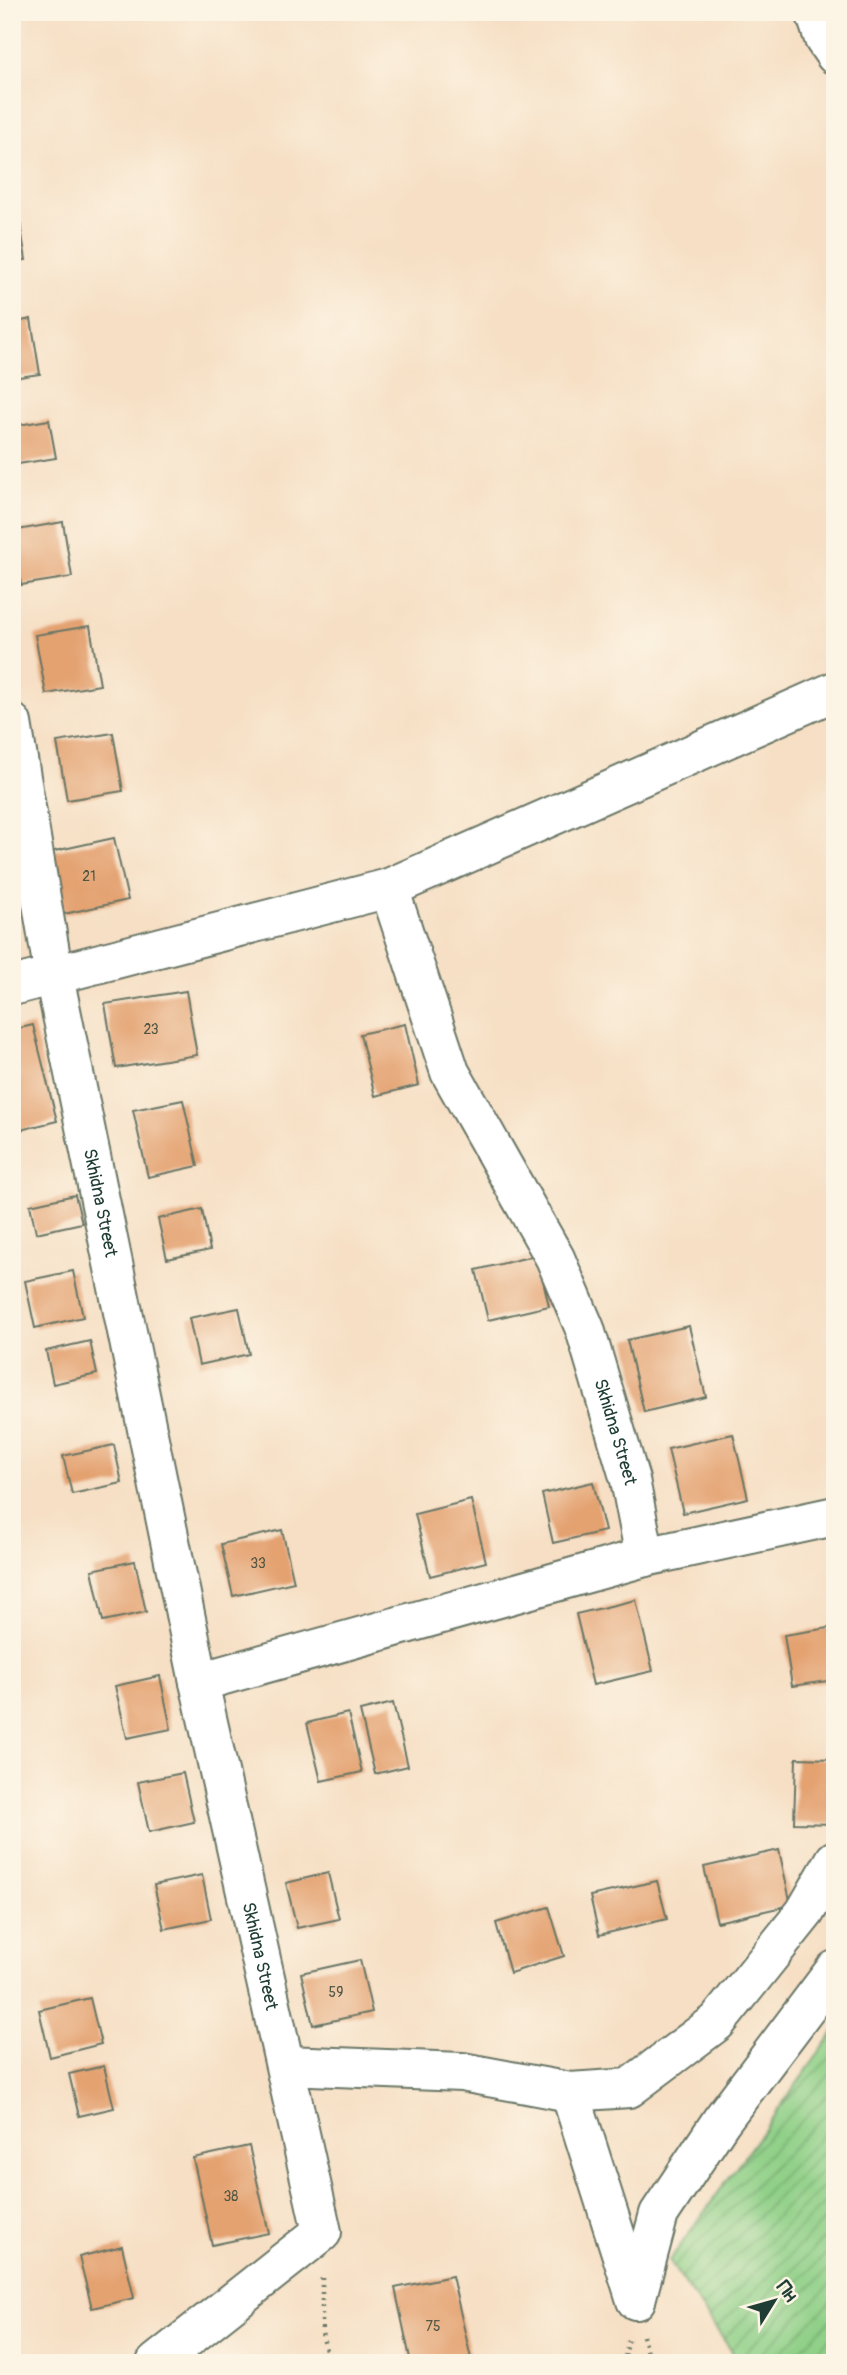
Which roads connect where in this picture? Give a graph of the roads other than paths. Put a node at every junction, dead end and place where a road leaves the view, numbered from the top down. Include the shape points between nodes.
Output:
1 (815, 12) edge
2 (835, 55) edge
3 (835, 691) edge
4 (12, 723) edge
5 (389, 888) junction
6 (54, 976) junction
7 (12, 986) edge
8 (835, 1516) edge
9 (645, 1558) junction
10 (200, 1682) junction
11 (835, 1860) edge
12 (835, 1970) edge
13 (286, 2065) junction
14 (570, 2092) junction
15 (156, 2363) edge

1 - 2 street
3 - 5 street
4 - 6 street, Skhidna Street
5 - 6 street
5 - 9 street, Skhidna Street via 450,1072 555,1258 585,1329 630,1480
6 - 7 street
6 - 10 street, Skhidna Street
8 - 9 street
9 - 10 street
10 - 13 street, Skhidna Street
11 - 14 street via 806,1912 717,2022 629,2088
12 - 14 street via 721,2121 659,2214 636,2300
13 - 14 street via 462,2072
13 - 15 street, Skhidna Street via 322,2232

